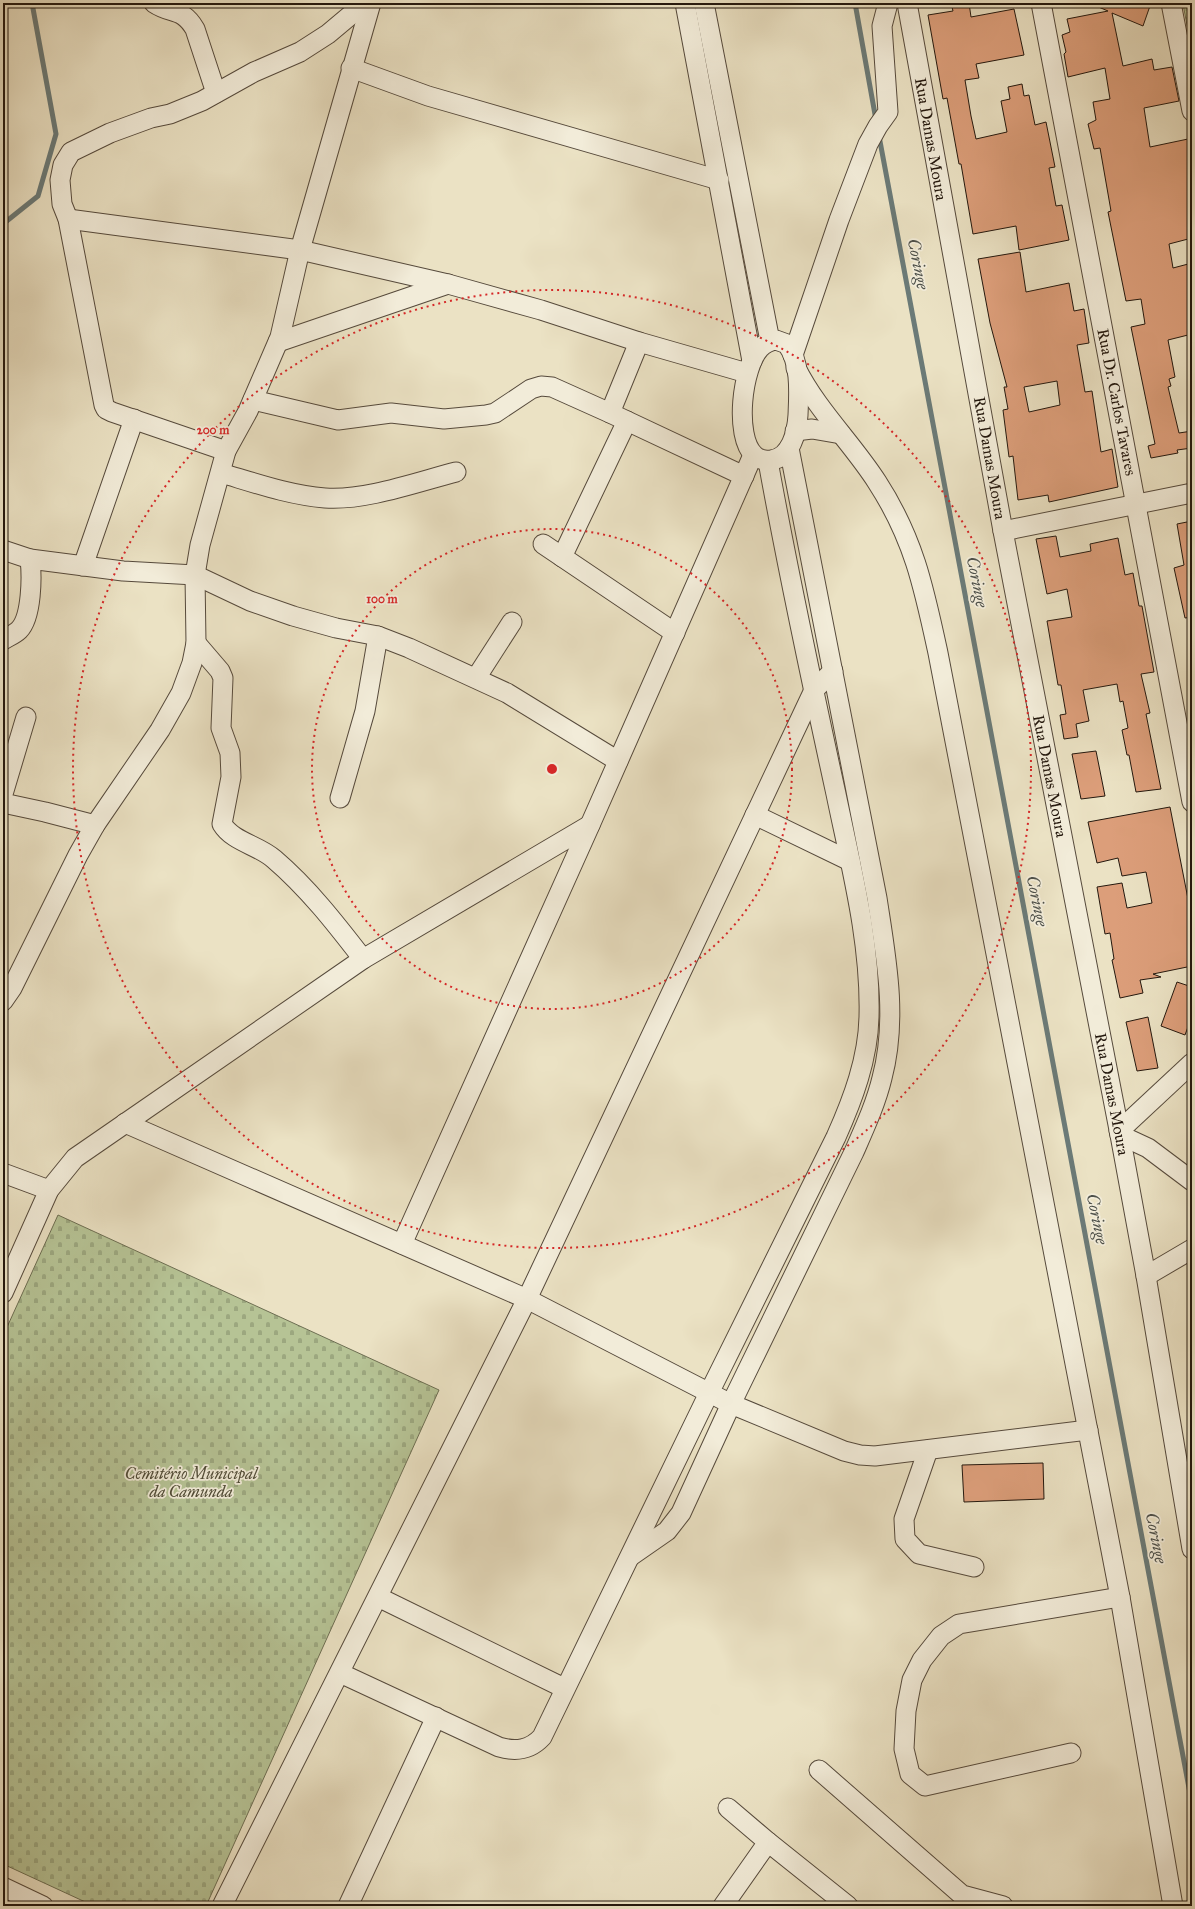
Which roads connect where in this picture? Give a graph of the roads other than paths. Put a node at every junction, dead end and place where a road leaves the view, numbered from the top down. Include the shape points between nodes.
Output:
1 (154, 3) edge
2 (365, 3) edge
3 (371, 3) edge
4 (684, 3) edge
5 (704, 3) edge
6 (888, 3) edge
7 (906, 3) edge
8 (1041, 3) edge
9 (1171, 3) edge
10 (351, 68) junction
11 (216, 93) junction
12 (1192, 111) edge
13 (719, 180) junction
14 (68, 219) junction
15 (300, 250) junction
16 (448, 284) junction
17 (770, 341) junction
18 (278, 342) junction
19 (639, 342) junction
20 (795, 361) junction
21 (750, 367) junction
22 (253, 400) junction
23 (618, 417) junction
24 (134, 419) junction
25 (840, 434) junction
26 (792, 439) junction
27 (226, 451) junction
28 (761, 458) junction
29 (456, 472) dead end
30 (221, 473) junction
31 (744, 476) junction
32 (1192, 493) edge
33 (1136, 505) junction
34 (1003, 531) junction
35 (543, 544) dead end
36 (3, 550) edge
37 (562, 557) junction
38 (30, 559) junction
39 (83, 566) junction
40 (195, 575) junction
41 (512, 622) dead end
42 (675, 633) junction
43 (378, 636) junction
44 (3, 640) edge
45 (196, 644) junction
46 (833, 671) junction
47 (476, 678) junction
48 (814, 690) junction
49 (26, 717) dead end
50 (618, 761) junction
51 (3, 794) edge
52 (340, 798) dead end
53 (1192, 802) edge
54 (3, 803) edge
55 (755, 815) junction
56 (95, 825) junction
57 (590, 825) junction
58 (850, 862) junction
59 (363, 959) junction
60 (3, 1001) edge
61 (1192, 1063) edge
62 (125, 1123) junction
63 (1120, 1133) junction
64 (3, 1174) edge
65 (1192, 1181) edge
66 (49, 1190) junction
67 (402, 1244) junction
68 (1192, 1248) edge
69 (1146, 1276) junction
70 (3, 1293) edge
71 (527, 1299) junction
72 (709, 1393) junction
73 (731, 1404) junction
74 (1088, 1430) junction
75 (928, 1450) junction
76 (1185, 1466) edge
77 (1192, 1549) edge
78 (630, 1556) junction
79 (974, 1567) dead end
80 (378, 1597) junction
81 (1120, 1597) junction
82 (340, 1673) junction
83 (564, 1688) junction
84 (436, 1717) junction
85 (1071, 1753) dead end
86 (819, 1770) dead end
87 (728, 1808) dead end
88 (768, 1842) junction
89 (3, 1887) edge
90 (972, 1903) edge
91 (43, 1906) edge
92 (222, 1906) edge
93 (348, 1906) edge
94 (724, 1906) edge
95 (848, 1906) edge
96 (1003, 1906) edge
97 (1173, 1906) edge

1 - 11 street via 161,8 183,14 190,20
2 - 11 street via 328,34 300,52 254,72
3 - 10 street
4 - 13 street
5 - 17 street
6 - 20 street via 882,37 888,112 868,144 839,220
7 - 34 street, Rua Damas Moura
8 - 33 street, Rua Dr. Carlos Tavares
9 - 12 street
10 - 13 street via 428,96
10 - 15 street
11 - 14 street via 170,114 110,133 71,152 60,180 62,204
13 - 21 street
14 - 15 street
14 - 24 street via 104,405 112,412
15 - 16 street
15 - 18 street
16 - 18 street
16 - 19 street via 541,310
17 - 20 street via 784,342
17 - 21 street via 759,350
18 - 22 street
19 - 21 street
19 - 23 street
20 - 25 street via 811,395
20 - 26 street via 798,402
21 - 28 street via 743,394 745,436
22 - 23 street via 338,420 391,413 444,419 495,413 531,389 541,386 561,390
22 - 27 street
23 - 31 street
23 - 37 street
24 - 27 street
24 - 39 street
25 - 26 street via 812,429
25 - 74 street via 877,482 896,513 920,573 938,653
26 - 28 street via 781,457
26 - 46 street
27 - 30 street
28 - 31 street
28 - 48 street
29 - 30 street via 361,496 325,498 278,490
30 - 40 street via 200,545
31 - 42 street
32 - 33 street
33 - 34 street
33 - 53 street, Rua Dr. Carlos Tavares
34 - 63 street, Rua Damas Moura
35 - 37 street
36 - 38 street
37 - 42 street
38 - 39 street
38 - 44 street via 33,582 25,620 18,632
39 - 40 street
40 - 43 street via 250,601 293,616
40 - 45 street
41 - 47 street
42 - 50 street
43 - 47 street
43 - 52 street via 364,711
45 - 56 street via 192,663 180,693 160,730
45 - 59 street via 220,671 223,678 221,728 230,753 231,777 222,824 234,836 273,858 309,893
46 - 48 street
46 - 73 street via 877,898 888,971 890,1003 887,1055 872,1109 854,1152
47 - 50 street via 524,703
48 - 55 street
48 - 58 street
49 - 51 street
50 - 57 street
54 - 56 street
55 - 58 street
55 - 71 street
56 - 60 street
57 - 59 street
57 - 67 street
58 - 72 street via 863,934 869,988 869,1019 860,1075 836,1137
59 - 62 street
61 - 63 street
62 - 66 street via 75,1158
62 - 67 street
63 - 65 street via 1148,1148
63 - 69 street, Rua Damas Moura
64 - 66 street
66 - 70 street
67 - 71 street
68 - 69 street
69 - 76 street, Rua Damas Moura
71 - 72 street
71 - 80 street
72 - 73 street
72 - 78 street
73 - 75 street via 844,1451 860,1455 875,1456
73 - 78 street via 681,1513 667,1531
74 - 75 street
74 - 81 street
75 - 79 street via 904,1519 905,1539 919,1554
76 - 77 street, Rua Damas Moura
78 - 83 street
80 - 82 street
80 - 83 street
81 - 85 street via 959,1624 941,1636 922,1660 912,1680 906,1711 904,1749 910,1774 926,1786
81 - 97 street
82 - 84 street
82 - 92 street
83 - 84 street via 542,1736 527,1748 508,1750 499,1747
84 - 93 street
86 - 90 street
87 - 88 street
88 - 94 street
88 - 95 street
89 - 91 street
90 - 96 street

